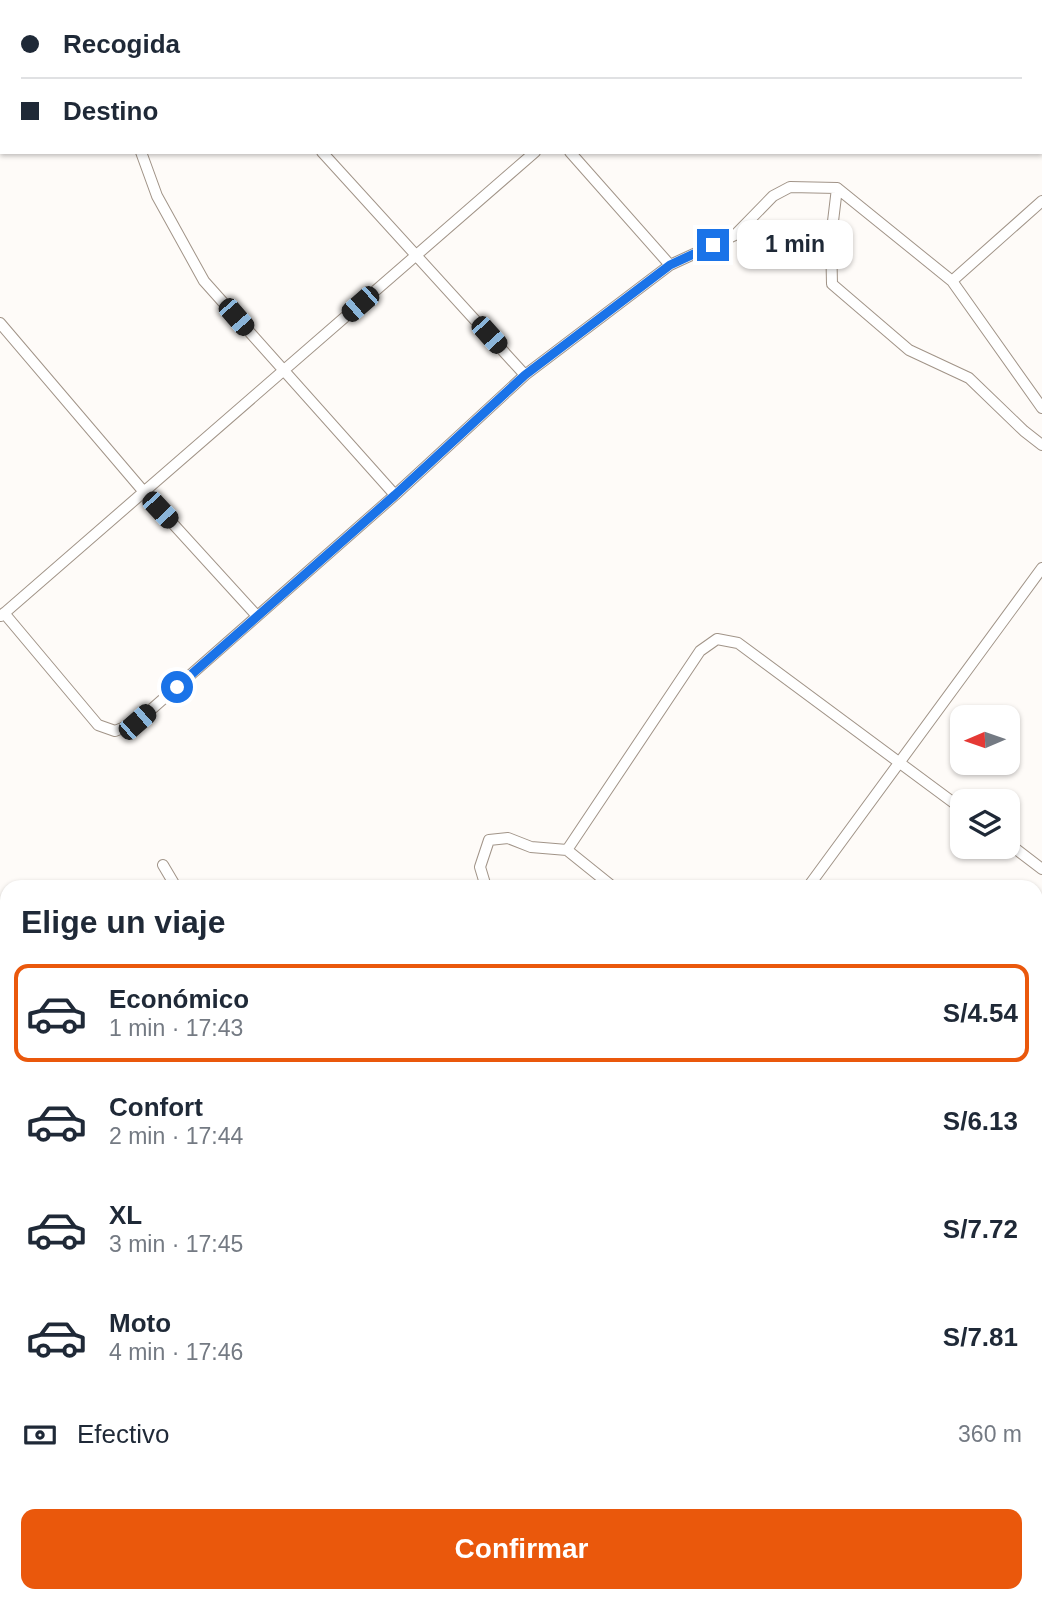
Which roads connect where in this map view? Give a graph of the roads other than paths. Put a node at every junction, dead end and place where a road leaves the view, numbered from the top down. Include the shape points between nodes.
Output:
1 (142, 154) edge
2 (324, 154) edge
3 (533, 154) edge
4 (572, 154) edge
5 (837, 188) junction
6 (1042, 201) edge
7 (417, 255) junction
8 (670, 265) junction
9 (952, 281) junction
10 (0, 323) edge
11 (284, 371) junction
12 (525, 375) junction
13 (1042, 408) edge
14 (1042, 445) edge
15 (144, 492) junction
16 (395, 495) junction
17 (1042, 568) edge
18 (2, 615) edge
19 (257, 616) junction
20 (900, 762) junction
21 (950, 800) edge
22 (567, 850) junction
23 (1020, 852) edge
24 (163, 865) dead end
25 (1042, 869) edge
26 (172, 880) edge
27 (484, 880) edge
28 (604, 880) edge
29 (813, 880) edge

1 - 11 street via 157,197 204,281
2 - 7 street
3 - 7 street
4 - 8 street
5 - 8 street via 790,187 773,196 735,235
5 - 9 street
5 - 14 street via 832,284 909,350 969,379
6 - 9 street
7 - 11 street
7 - 12 street
8 - 12 street
9 - 13 street
10 - 15 street
11 - 15 street
11 - 16 street
12 - 16 street
15 - 18 street
15 - 19 street
16 - 19 street
17 - 20 street
18 - 19 street via 98,725 115,731 137,722
20 - 21 street
20 - 22 street via 738,643 716,639 700,650
20 - 29 street
22 - 27 street via 531,847 508,838 489,840 480,867
22 - 28 street
23 - 25 street
24 - 26 street

